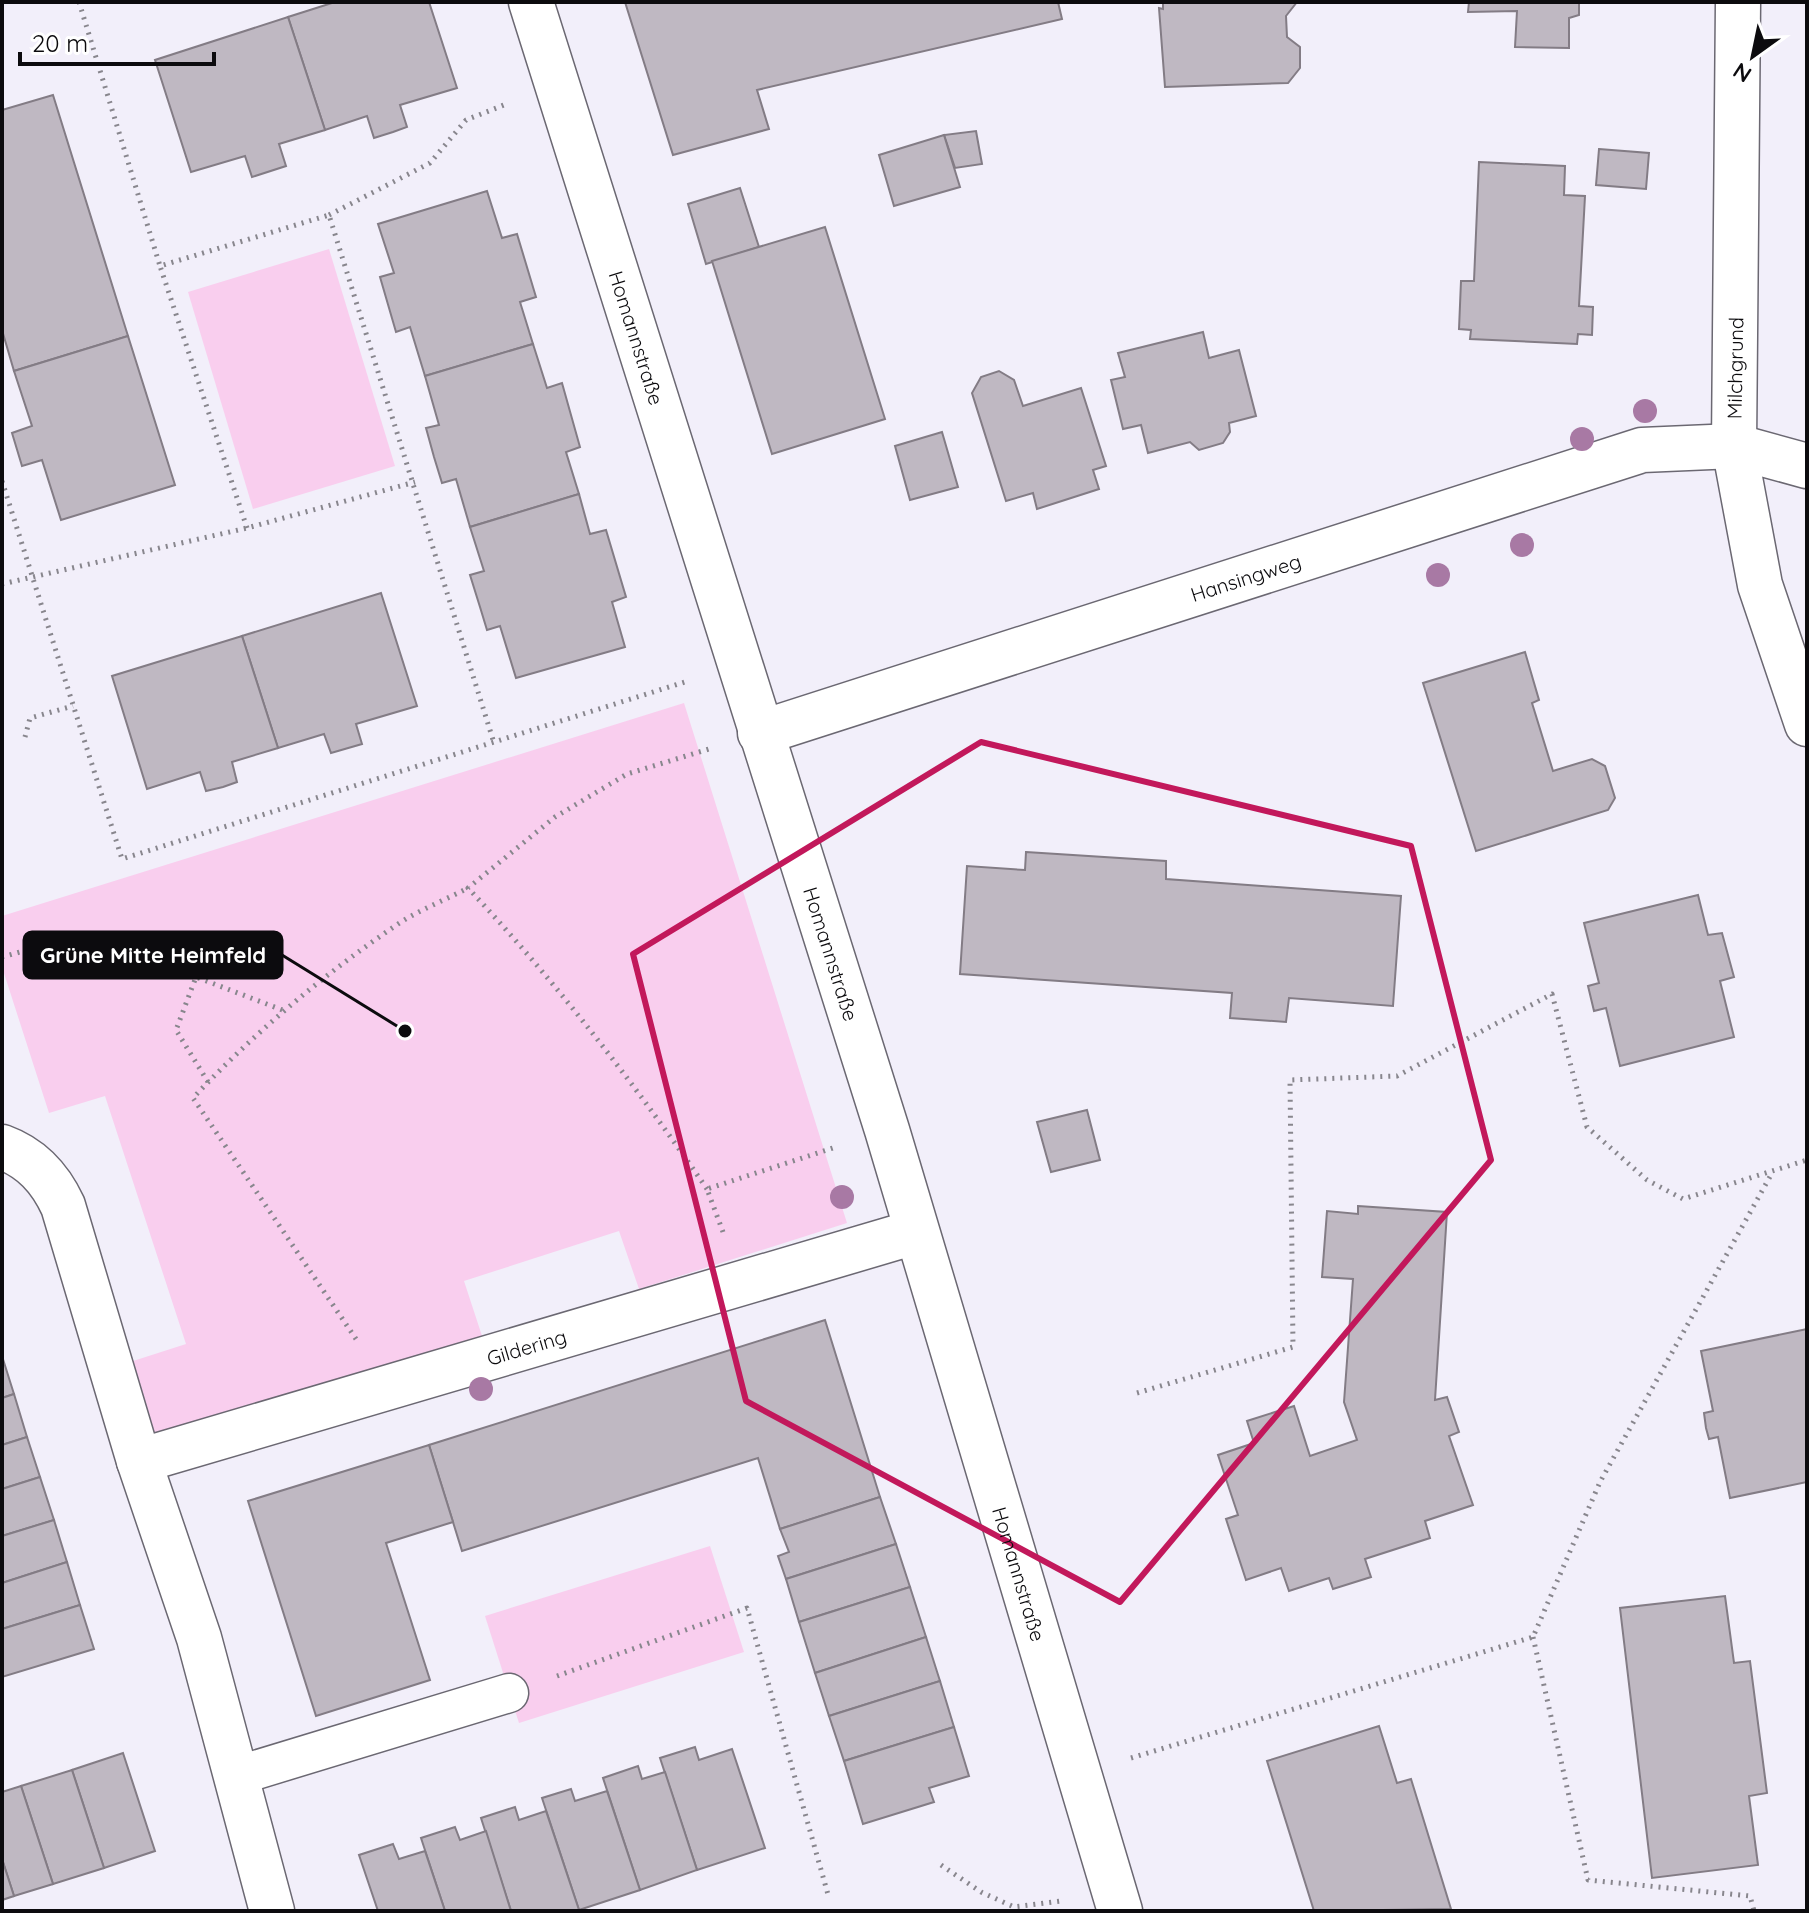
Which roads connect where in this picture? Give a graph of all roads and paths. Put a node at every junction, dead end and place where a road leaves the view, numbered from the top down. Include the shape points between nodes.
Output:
1 (79, 2) edge
2 (531, 2) edge
3 (1738, 2) edge
4 (558, 85) junction
5 (329, 215) junction
6 (160, 266) junction
7 (1734, 446) junction
8 (1807, 466) edge
9 (2, 481) edge
10 (415, 482) junction
11 (247, 528) junction
12 (32, 576) junction
13 (2, 584) edge
14 (739, 665) junction
15 (73, 706) junction
16 (1807, 724) edge
17 (760, 733) junction
18 (25, 737) dead end
19 (494, 743) junction
20 (468, 888) junction
21 (2, 957) edge
22 (196, 977) junction
23 (285, 1011) junction
24 (208, 1082) junction
25 (887, 1130) junction
26 (2, 1147) edge
27 (1807, 1160) edge
28 (1773, 1173) junction
29 (707, 1189) junction
30 (915, 1232) junction
31 (743, 1284) junction
32 (389, 1387) junction
33 (1137, 1393) dead end
34 (139, 1461) junction
35 (1533, 1637) junction
36 (509, 1693) joint
37 (1079, 1773) junction
38 (236, 1776) junction
39 (941, 1865) dead end
40 (829, 1898) dead end
41 (1118, 1904) edge
42 (272, 1911) edge
43 (1754, 1911) edge

1 - 6 path
2 - 4 street, Homannstraße
3 - 7 street, Milchgrund
4 - 5 path via 466,120 430,163
4 - 14 street, Homannstraße
5 - 6 path
5 - 10 path
6 - 11 path
7 - 8 street, Hansingweg
7 - 16 street, Milchgrund via 1760,585
7 - 17 street, Hansingweg via 1642,450
9 - 12 path
10 - 11 path
10 - 19 path
11 - 12 path
12 - 13 path
12 - 15 path
14 - 17 street, Homannstraße
14 - 19 path
15 - 18 path via 30,718
15 - 19 path via 122,859
17 - 20 path via 627,774 555,817
17 - 25 street, Homannstraße
20 - 23 path via 399,923
20 - 29 path via 524,947 637,1088
21 - 22 path via 56,942 139,942
22 - 23 path
22 - 24 path via 176,1030
23 - 24 path
24 - 32 path via 193,1098
25 - 29 path
25 - 30 street, Homannstraße
26 - 34 street via 37,1166 63,1206
27 - 28 path
28 - 33 path via 1683,1199 1647,1180 1587,1127 1552,994 1397,1076 1290,1080 1293,1347
28 - 35 path via 1600,1482
29 - 31 path
30 - 31 street, Gildering
30 - 37 street, Homannstraße
31 - 32 street, Gildering
32 - 34 street, Gildering
34 - 38 street via 199,1638
35 - 37 path
35 - 43 path via 1588,1880 1750,1896
36 - 38 lane
36 - 40 path via 747,1608
37 - 41 street, Homannstraße
38 - 42 street
39 - 41 path via 1014,1907

